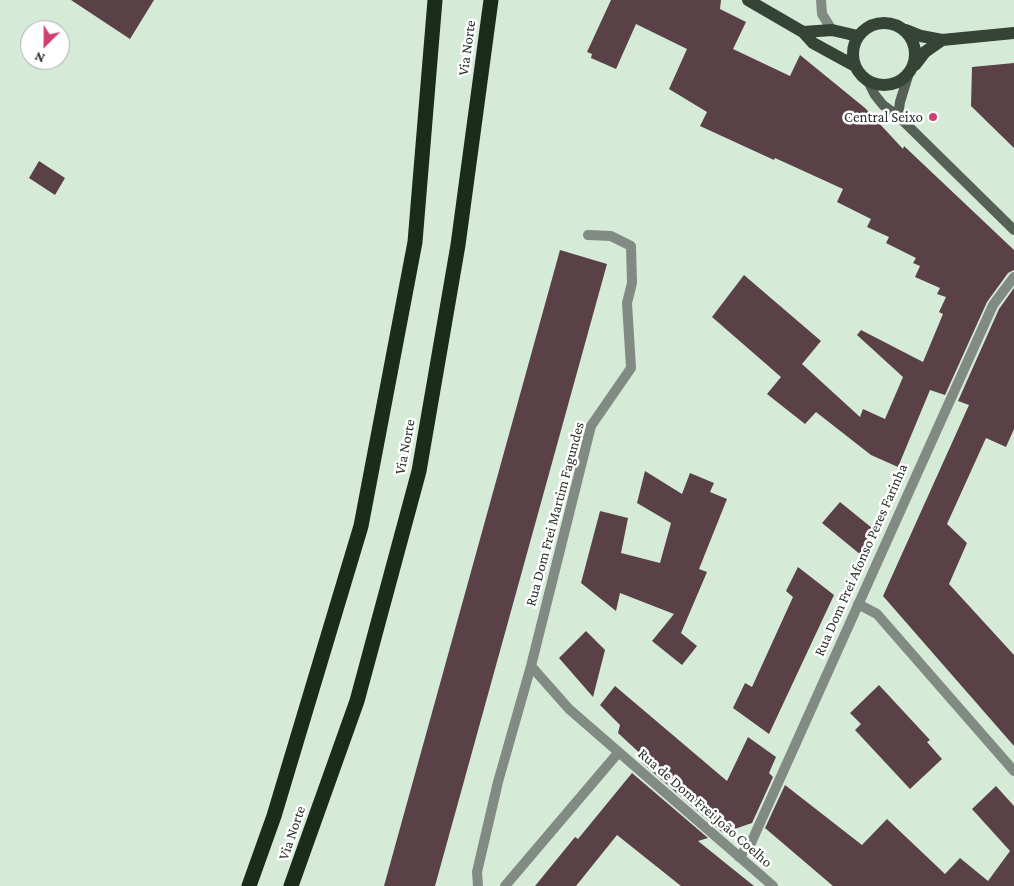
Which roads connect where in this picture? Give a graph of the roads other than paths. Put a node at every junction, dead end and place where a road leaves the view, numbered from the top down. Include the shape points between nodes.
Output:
1 (435, 0) edge
2 (491, 0) edge
3 (748, 0) edge
4 (821, 0) edge
5 (904, 29) junction
6 (832, 30) junction
7 (803, 32) junction
8 (1014, 33) edge
9 (858, 36) junction
10 (942, 40) junction
11 (855, 66) junction
12 (910, 72) junction
13 (868, 81) junction
14 (898, 116) junction
15 (1014, 230) edge
16 (588, 235) dead end
17 (1014, 277) edge
18 (858, 604) junction
19 (531, 666) junction
20 (618, 753) junction
21 (1014, 771) edge
22 (739, 857) junction
23 (250, 886) edge
24 (292, 886) edge
25 (478, 886) edge
26 (505, 886) edge
27 (773, 886) edge

1 - 23 highway, Via Norte via 415,242 362,526
2 - 24 highway, Via Norte via 458,245 419,471 357,700
3 - 7 main road
4 - 6 street via 822,14
5 - 9 main road via 884,22 865,29
5 - 10 main road
5 - 12 main road via 915,46 916,57
6 - 7 main road
6 - 9 main road
7 - 11 main road via 813,42
8 - 10 main road
9 - 11 main road via 852,56
10 - 12 main road via 925,52
11 - 13 main road
12 - 13 main road via 899,82 888,86
12 - 14 main road
13 - 14 main road via 883,105
14 - 15 main road
16 - 19 street, Rua Dom Frei Martim Fagundes via 611,236 631,246 632,283 627,303 631,368 591,426
17 - 18 street, Rua Dom Frei Afonso Peres Farinha via 993,305
18 - 21 street via 877,614
18 - 22 street, Rua Dom Frei Afonso Peres Farinha via 751,843
19 - 20 street via 569,709
19 - 25 street, Rua Dom Frei Martim Fagundes via 498,782 477,872
20 - 22 street, Rua de Dom Frei João Coelho
20 - 26 street
22 - 27 street, Rua de Dom Frei João Coelho

